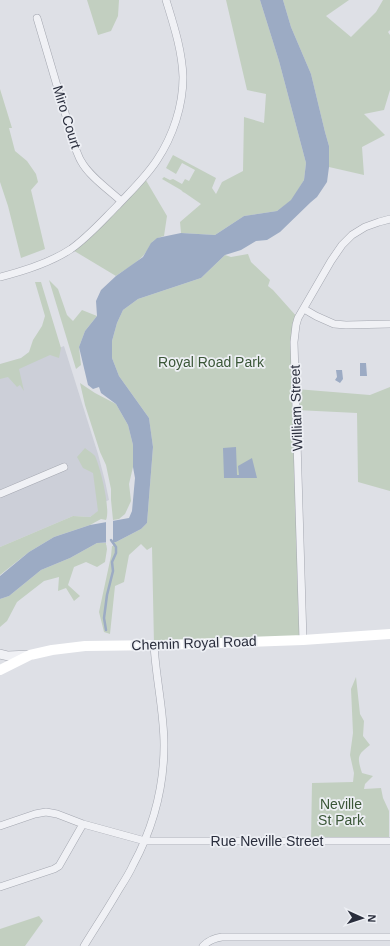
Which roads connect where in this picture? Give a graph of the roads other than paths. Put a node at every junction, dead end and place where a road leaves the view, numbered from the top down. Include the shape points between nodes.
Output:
1 (166, 0) edge
2 (37, 18) dead end
3 (121, 201) junction
4 (390, 219) edge
5 (0, 277) edge
6 (304, 309) junction
7 (390, 324) edge
8 (64, 467) dead end
9 (0, 494) edge
10 (390, 634) edge
11 (303, 640) junction
12 (154, 645) junction
13 (0, 654) edge
14 (30, 655) junction
15 (1, 668) edge
16 (83, 824) junction
17 (0, 826) edge
18 (145, 841) junction
19 (390, 841) edge
20 (0, 887) edge
21 (390, 937) edge
22 (84, 946) edge
23 (203, 946) edge

1 - 3 street via 182,55 183,78 178,115 158,160
2 - 3 street, Miro Court via 81,162
3 - 5 street via 90,234 71,249 39,265
4 - 6 street, William Street via 365,227 342,245
6 - 7 street via 334,324
6 - 11 street, William Street via 298,318 294,342
8 - 9 street
10 - 11 main road, Chemin Royal Road
11 - 12 main road, Chemin Royal Road
12 - 14 main road, Chemin Royal Road via 85,646
12 - 18 street via 164,734 164,757 159,796
13 - 14 street
14 - 15 main road, Chemin Royal Road
16 - 17 street, Rue Neville Street via 46,812
16 - 18 street, Rue Neville Street
16 - 20 street via 58,866
18 - 19 street, Rue Neville Street
18 - 22 street via 133,866
21 - 23 street via 222,937 215,938

